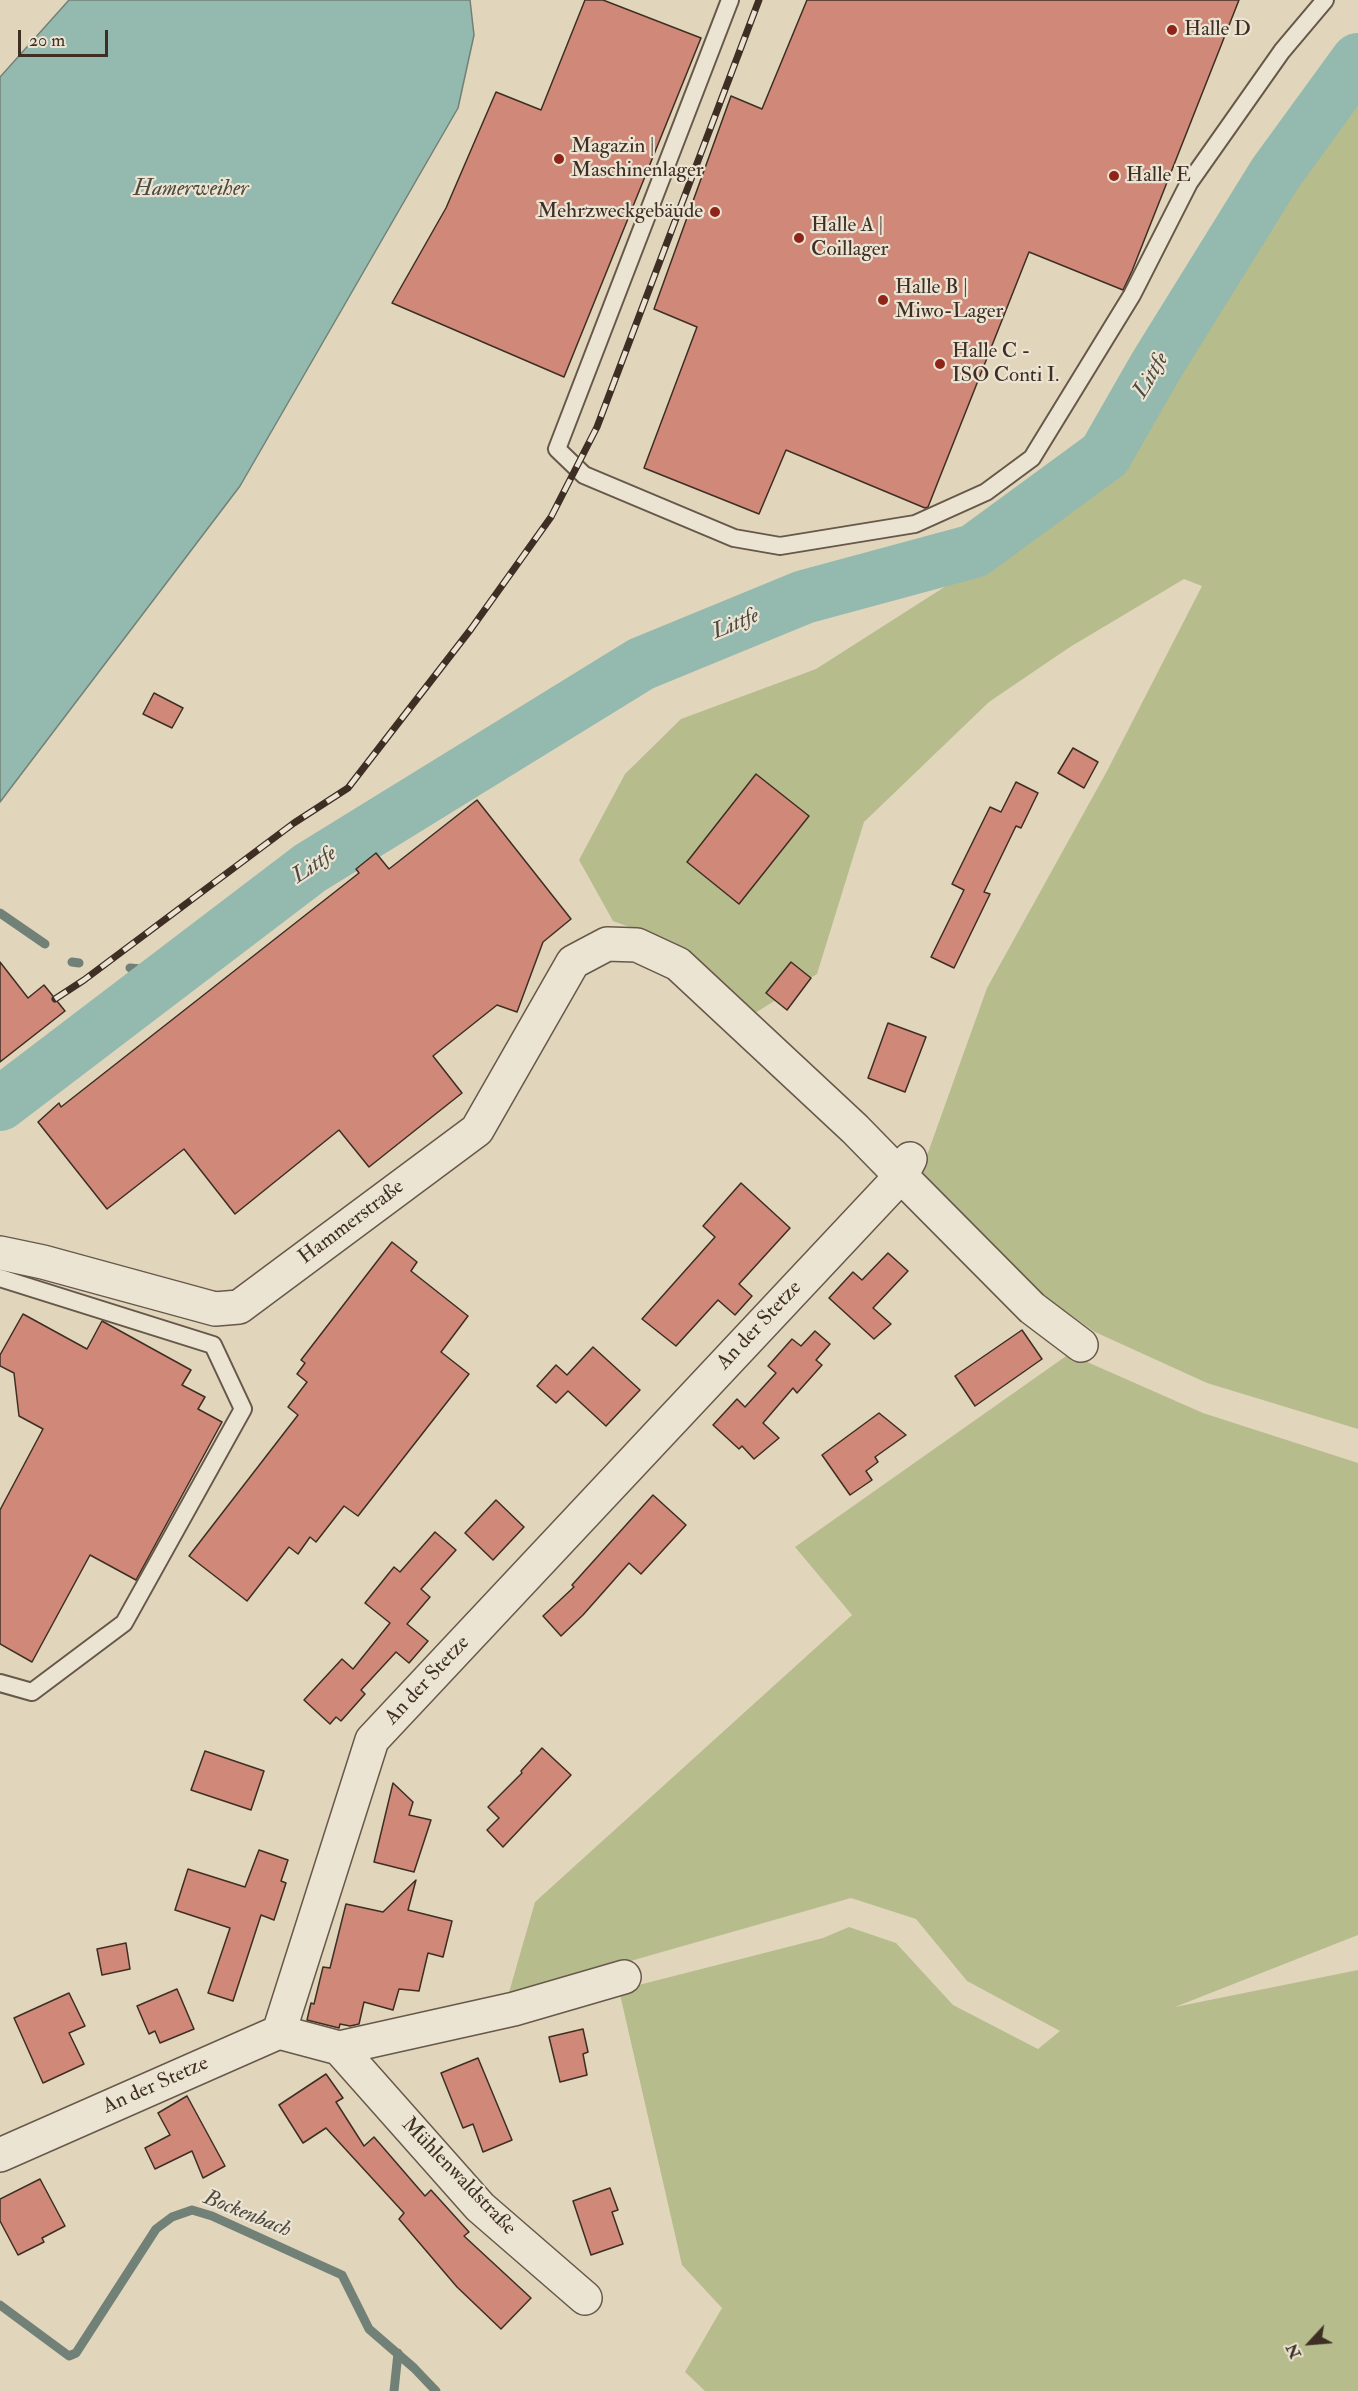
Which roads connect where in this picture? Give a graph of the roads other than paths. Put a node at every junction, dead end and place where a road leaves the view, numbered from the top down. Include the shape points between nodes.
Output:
1 (730, 0) edge
2 (1325, 0) edge
3 (906, 1167) junction
4 (1, 1262) edge
5 (1081, 1345) dead end
6 (0, 1683) edge
7 (624, 1977) dead end
8 (279, 2032) junction
9 (339, 2048) junction
10 (0, 2155) edge
11 (585, 2298) dead end

1 - 2 lane via 557,449 584,475 734,538 780,546 915,524 986,492 1032,458 1132,295 1189,183 1282,51
3 - 4 street, Hammerstraße via 855,1129 678,964 637,945 607,944 573,962 477,1130 238,1307 214,1309 43,1262
3 - 5 street via 1032,1308
3 - 8 street, An der Stetze via 372,1740
4 - 6 lane via 213,1345 243,1409 124,1623 32,1692
7 - 9 street via 514,2009
8 - 9 street
8 - 10 street, An der Stetze
9 - 11 street, Mühlenwaldstraße via 480,2207

